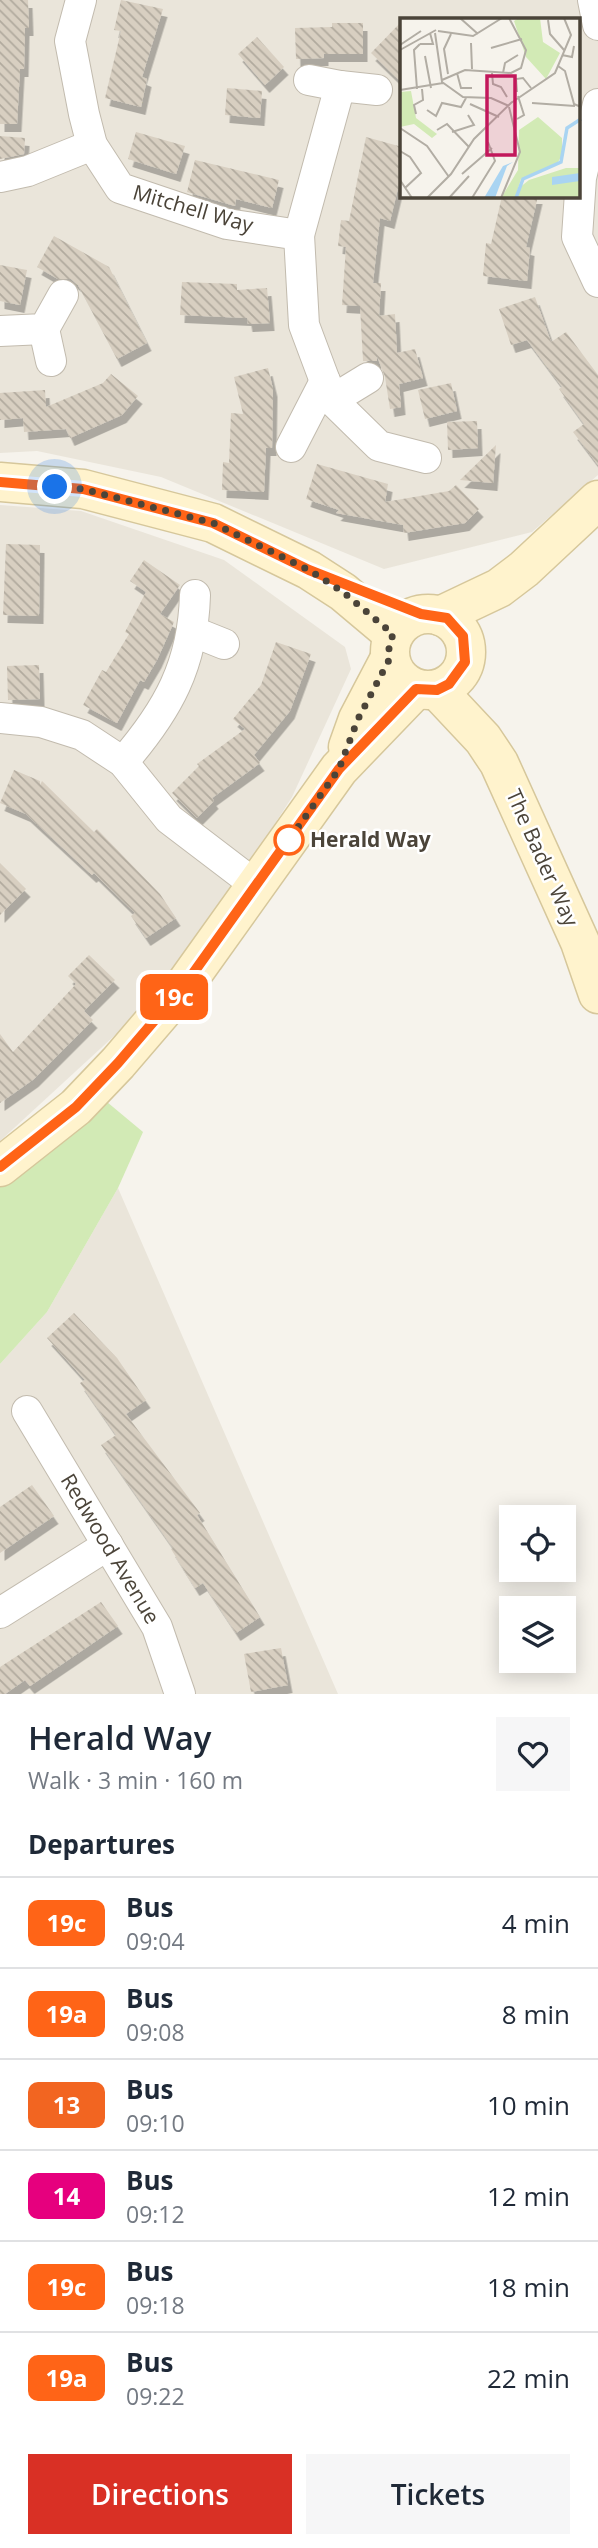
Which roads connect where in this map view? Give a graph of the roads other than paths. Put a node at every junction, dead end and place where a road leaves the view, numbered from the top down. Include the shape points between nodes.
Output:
1 (81, 0) edge
2 (593, 0) edge
3 (598, 24) edge
4 (309, 80) dead end
5 (340, 86) junction
6 (377, 90) dead end
7 (598, 104) edge
8 (92, 145) junction
9 (0, 177) edge
10 (580, 193) edge
11 (580, 198) edge
12 (299, 235) junction
13 (598, 282) edge
14 (63, 295) dead end
15 (44, 330) junction
16 (0, 331) edge
17 (51, 361) dead end
18 (368, 378) dead end
19 (329, 390) junction
20 (291, 447) dead end
21 (426, 458) dead end
22 (0, 482) edge
23 (598, 500) edge
24 (524, 569) junction
25 (195, 595) dead end
26 (411, 631) junction
27 (194, 632) junction
28 (224, 643) dead end
29 (445, 674) junction
30 (0, 718) edge
31 (123, 762) junction
32 (339, 769) junction
33 (257, 886) junction
34 (598, 994) edge
35 (0, 1167) edge
36 (27, 1410) dead end
37 (108, 1545) junction
38 (0, 1613) edge
39 (180, 1694) edge

1 - 8 street, Mitchell Way via 70,41
2 - 3 street
4 - 5 street
5 - 6 street
5 - 12 street
7 - 10 street
8 - 9 street via 28,171
8 - 12 street, Mitchell Way via 120,188 227,224
11 - 13 street via 577,237
12 - 19 street via 303,325
14 - 15 street
15 - 16 street
15 - 17 street
18 - 19 street
19 - 20 street
19 - 21 street via 379,446
22 - 26 street via 83,489 213,523 309,570
23 - 24 street
24 - 26 street via 499,588
24 - 29 street
25 - 27 street
26 - 29 street via 457,627
26 - 29 street via 394,673
26 - 32 street via 358,719
27 - 28 street
27 - 31 street via 176,689
29 - 32 street
29 - 34 street, The Bader Way via 499,763 580,942
30 - 31 street via 41,722 82,735
31 - 33 street via 169,819
32 - 33 street
33 - 35 street via 184,986 118,1063 76,1107
36 - 37 street, Redwood Avenue
37 - 38 street
37 - 39 street, Redwood Avenue via 157,1627

